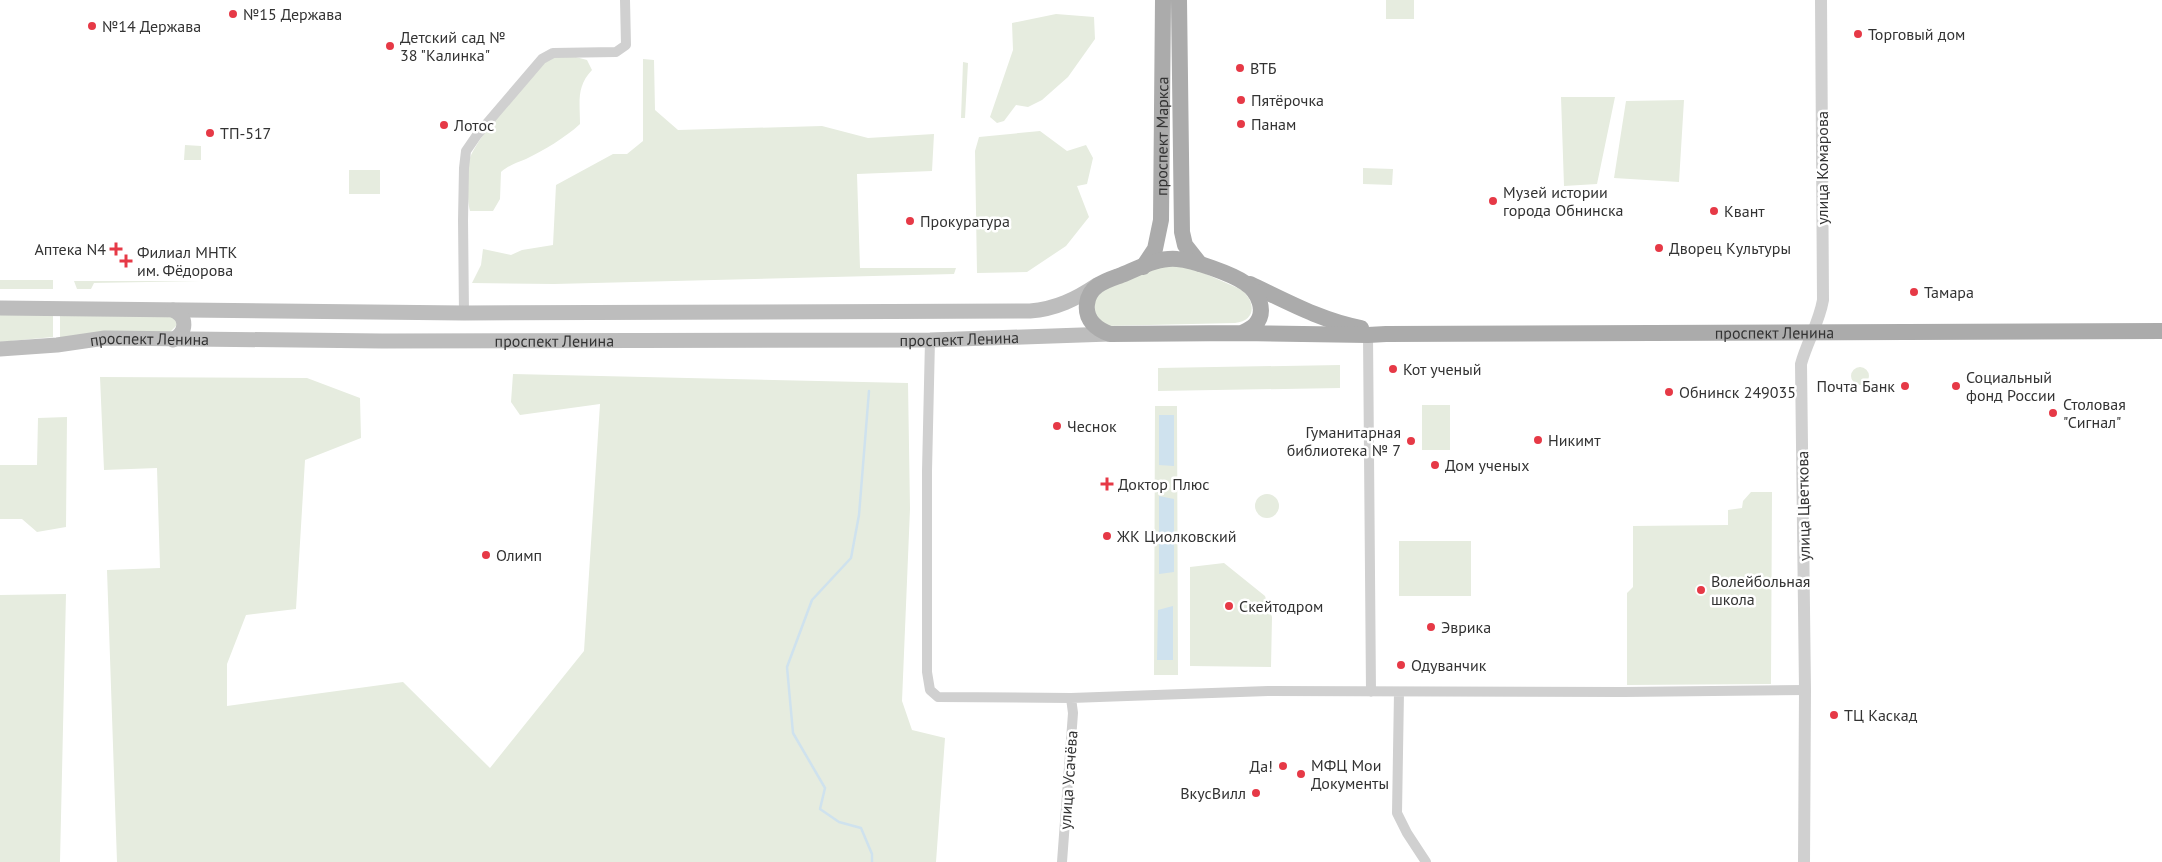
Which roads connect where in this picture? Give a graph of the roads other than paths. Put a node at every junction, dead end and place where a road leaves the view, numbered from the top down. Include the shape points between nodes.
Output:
1 (625, 0) edge
2 (1164, 0) edge
3 (1179, 0) edge
4 (1821, 0) edge
5 (1161, 220) junction
6 (1182, 221) junction
7 (1200, 264) junction
8 (1142, 267) junction
9 (1245, 282) junction
10 (1100, 283) junction
11 (0, 308) edge
12 (172, 310) junction
13 (464, 312) junction
14 (2162, 331) edge
15 (1242, 333) junction
16 (1812, 333) junction
17 (1110, 334) junction
18 (1386, 334) junction
19 (1368, 336) junction
20 (173, 340) junction
21 (465, 340) junction
22 (930, 340) junction
23 (0, 349) edge
24 (1805, 690) junction
25 (1371, 692) junction
26 (1399, 692) junction
27 (1071, 698) junction
28 (1062, 862) edge
29 (1426, 862) edge
30 (1804, 862) edge

1 - 13 street via 626,45 616,52 553,53 542,59 466,151
2 - 5 main road, проспект Маркса
3 - 6 main road, проспект Маркса
4 - 16 street, улица Комарова via 1823,300 1820,317
5 - 6 main road
5 - 8 main road, проспект Маркса via 1155,249
6 - 7 main road, проспект Маркса via 1184,245
7 - 8 main road, проспект Ленина via 1168,259
7 - 9 main road, проспект Ленина
8 - 10 main road, проспект Ленина
9 - 15 main road via 1256,294 1261,307 1254,326
9 - 18 main road, проспект Ленина via 1342,324
10 - 13 main road, проспект Ленина via 1055,307 1030,311
10 - 17 main road via 1089,298 1087,311 1092,324
11 - 12 main road, проспект Ленина
12 - 13 main road, проспект Ленина
12 - 20 main road via 182,316 184,324 182,333
13 - 21 main road
14 - 16 main road, проспект Ленина
15 - 17 main road, проспект Ленина
15 - 19 main road, проспект Ленина
16 - 18 main road, проспект Ленина
16 - 24 street, улица Цветкова via 1801,364
17 - 22 main road, проспект Ленина
18 - 19 main road, проспект Ленина
19 - 25 street
20 - 21 main road, проспект Ленина
20 - 23 main road, проспект Ленина via 105,338
21 - 22 main road, проспект Ленина
22 - 27 street via 926,623 930,690 938,697 951,698
24 - 26 street
24 - 30 street, улица Цветкова
25 - 26 street
25 - 27 street via 1268,691
26 - 29 street via 1398,813
27 - 28 street, улица Усачёва via 1073,713

